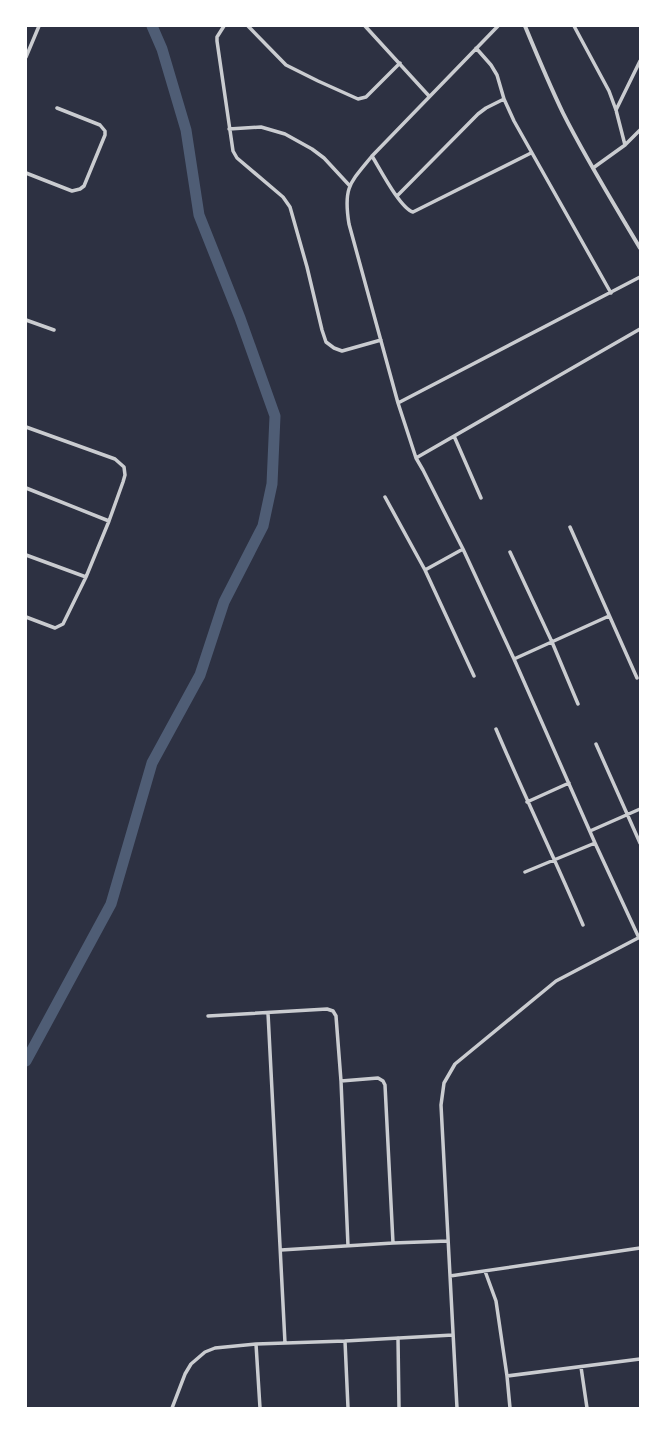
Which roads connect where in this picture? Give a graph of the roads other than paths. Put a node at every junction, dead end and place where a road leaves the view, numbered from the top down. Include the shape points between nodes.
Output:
1 (39, 26) edge
2 (224, 26) edge
3 (248, 26) edge
4 (365, 26) edge
5 (498, 26) edge
6 (525, 26) edge
7 (574, 26) edge
8 (476, 48) junction
9 (26, 57) edge
10 (640, 60) edge
11 (400, 63) junction
12 (429, 96) junction
13 (504, 99) junction
14 (57, 108) dead end
15 (616, 110) junction
16 (229, 129) junction
17 (640, 130) edge
18 (625, 145) junction
19 (531, 153) junction
20 (372, 156) junction
21 (593, 168) junction
22 (26, 173) edge
23 (349, 185) junction
24 (397, 196) junction
25 (640, 248) edge
26 (640, 277) edge
27 (611, 293) junction
28 (26, 320) edge
29 (640, 329) edge
30 (54, 330) dead end
31 (381, 340) junction
32 (398, 403) junction
33 (26, 427) edge
34 (454, 436) junction
35 (416, 458) junction
36 (26, 488) edge
37 (385, 497) dead end
38 (481, 498) dead end
39 (109, 521) junction
40 (570, 527) dead end
41 (463, 549) junction
42 (510, 552) dead end
43 (26, 555) edge
44 (425, 570) junction
45 (86, 577) junction
46 (609, 616) junction
47 (26, 617) edge
48 (552, 642) junction
49 (514, 659) junction
50 (474, 676) dead end
51 (636, 678) dead end
52 (578, 704) dead end
53 (496, 729) dead end
54 (596, 744) dead end
55 (569, 783) junction
56 (527, 802) junction
57 (640, 809) edge
58 (627, 814) junction
59 (590, 831) junction
60 (595, 843) junction
61 (640, 843) edge
62 (555, 859) junction
63 (525, 872) dead end
64 (583, 925) dead end
65 (640, 938) edge
66 (268, 1013) junction
67 (208, 1016) dead end
68 (341, 1080) junction
69 (448, 1241) junction
70 (393, 1243) junction
71 (348, 1246) junction
72 (640, 1248) edge
73 (281, 1250) junction
74 (485, 1271) junction
75 (450, 1276) junction
76 (453, 1335) junction
77 (398, 1338) junction
78 (345, 1341) junction
79 (285, 1343) junction
80 (256, 1344) junction
81 (640, 1359) edge
82 (581, 1367) junction
83 (507, 1376) junction
84 (172, 1408) edge
85 (260, 1408) edge
86 (348, 1408) edge
87 (400, 1408) edge
88 (457, 1408) edge
89 (510, 1408) edge
90 (587, 1408) edge

1 - 9 street
2 - 16 street via 217,41
3 - 11 street via 286,64 358,99 366,97
4 - 11 street
5 - 8 street
6 - 21 street via 559,103
7 - 15 street
8 - 12 street
8 - 13 street via 497,74
10 - 15 street
11 - 12 street
12 - 20 street
13 - 19 street
13 - 24 street via 478,114
14 - 22 street via 100,125 105,131 84,186 72,191
15 - 18 street
16 - 23 street via 261,128 285,134 324,158
16 - 31 street via 237,158 290,207 326,342 342,350
17 - 18 street
18 - 21 street
19 - 24 street via 416,211 409,210
19 - 27 street
20 - 23 street
20 - 24 street
21 - 25 street
23 - 31 street via 349,224
26 - 27 street
27 - 32 street
28 - 30 street
29 - 34 street
31 - 32 street
32 - 35 street
33 - 39 street via 115,458 124,467 125,475
34 - 35 street
34 - 38 street
35 - 41 street
36 - 39 street
37 - 44 street
39 - 45 street
40 - 46 street
41 - 44 street
41 - 49 street
42 - 48 street
43 - 45 street
44 - 50 street
45 - 47 street via 63,624 59,627 55,628
46 - 48 street
46 - 51 street
48 - 49 street
48 - 52 street
49 - 55 street
53 - 56 street
54 - 58 street
55 - 56 street
55 - 59 street
56 - 62 street
57 - 58 street
58 - 59 street
58 - 61 street
59 - 60 street
60 - 62 street
60 - 65 street
62 - 63 street
62 - 64 street
65 - 69 street via 551,985 455,1064 448,1073 444,1083 442,1105
66 - 67 street
66 - 68 street via 327,1009 333,1012 336,1016
66 - 73 street
68 - 70 street via 378,1078 385,1085
68 - 71 street
69 - 70 street
69 - 75 street
70 - 71 street
71 - 73 street
72 - 74 street
73 - 79 street
74 - 75 street
74 - 83 street via 496,1301
75 - 76 street
76 - 77 street
76 - 88 street
77 - 78 street
77 - 87 street
78 - 79 street
78 - 86 street
79 - 80 street
80 - 84 street via 215,1348 197,1358 185,1374
80 - 85 street
81 - 82 street
82 - 83 street
82 - 90 street
83 - 89 street

